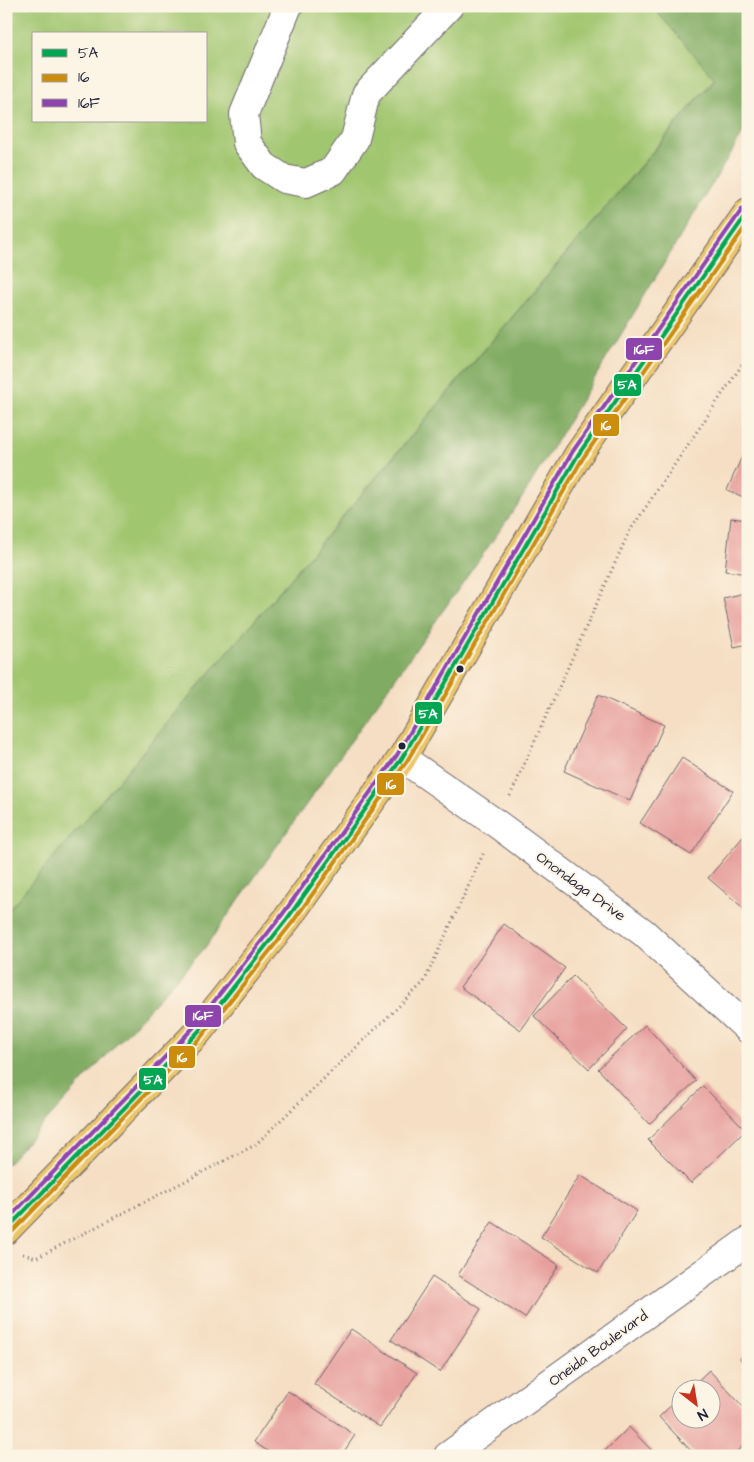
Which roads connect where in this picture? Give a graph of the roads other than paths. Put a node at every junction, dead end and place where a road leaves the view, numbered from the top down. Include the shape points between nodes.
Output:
1 (288, 6) edge
2 (449, 6) edge
3 (748, 212) edge
4 (402, 758) junction
5 (748, 1029) edge
6 (10, 1241) edge
7 (748, 1241) edge
8 (448, 1456) edge

1 - 2 street via 244,114 247,143 264,166 284,179 306,183 333,171 355,139 366,94
3 - 4 main road via 578,455
4 - 5 street, Onondaga Drive via 644,933
4 - 6 main road via 287,918 198,1032
7 - 8 street, Oneida Boulevard

